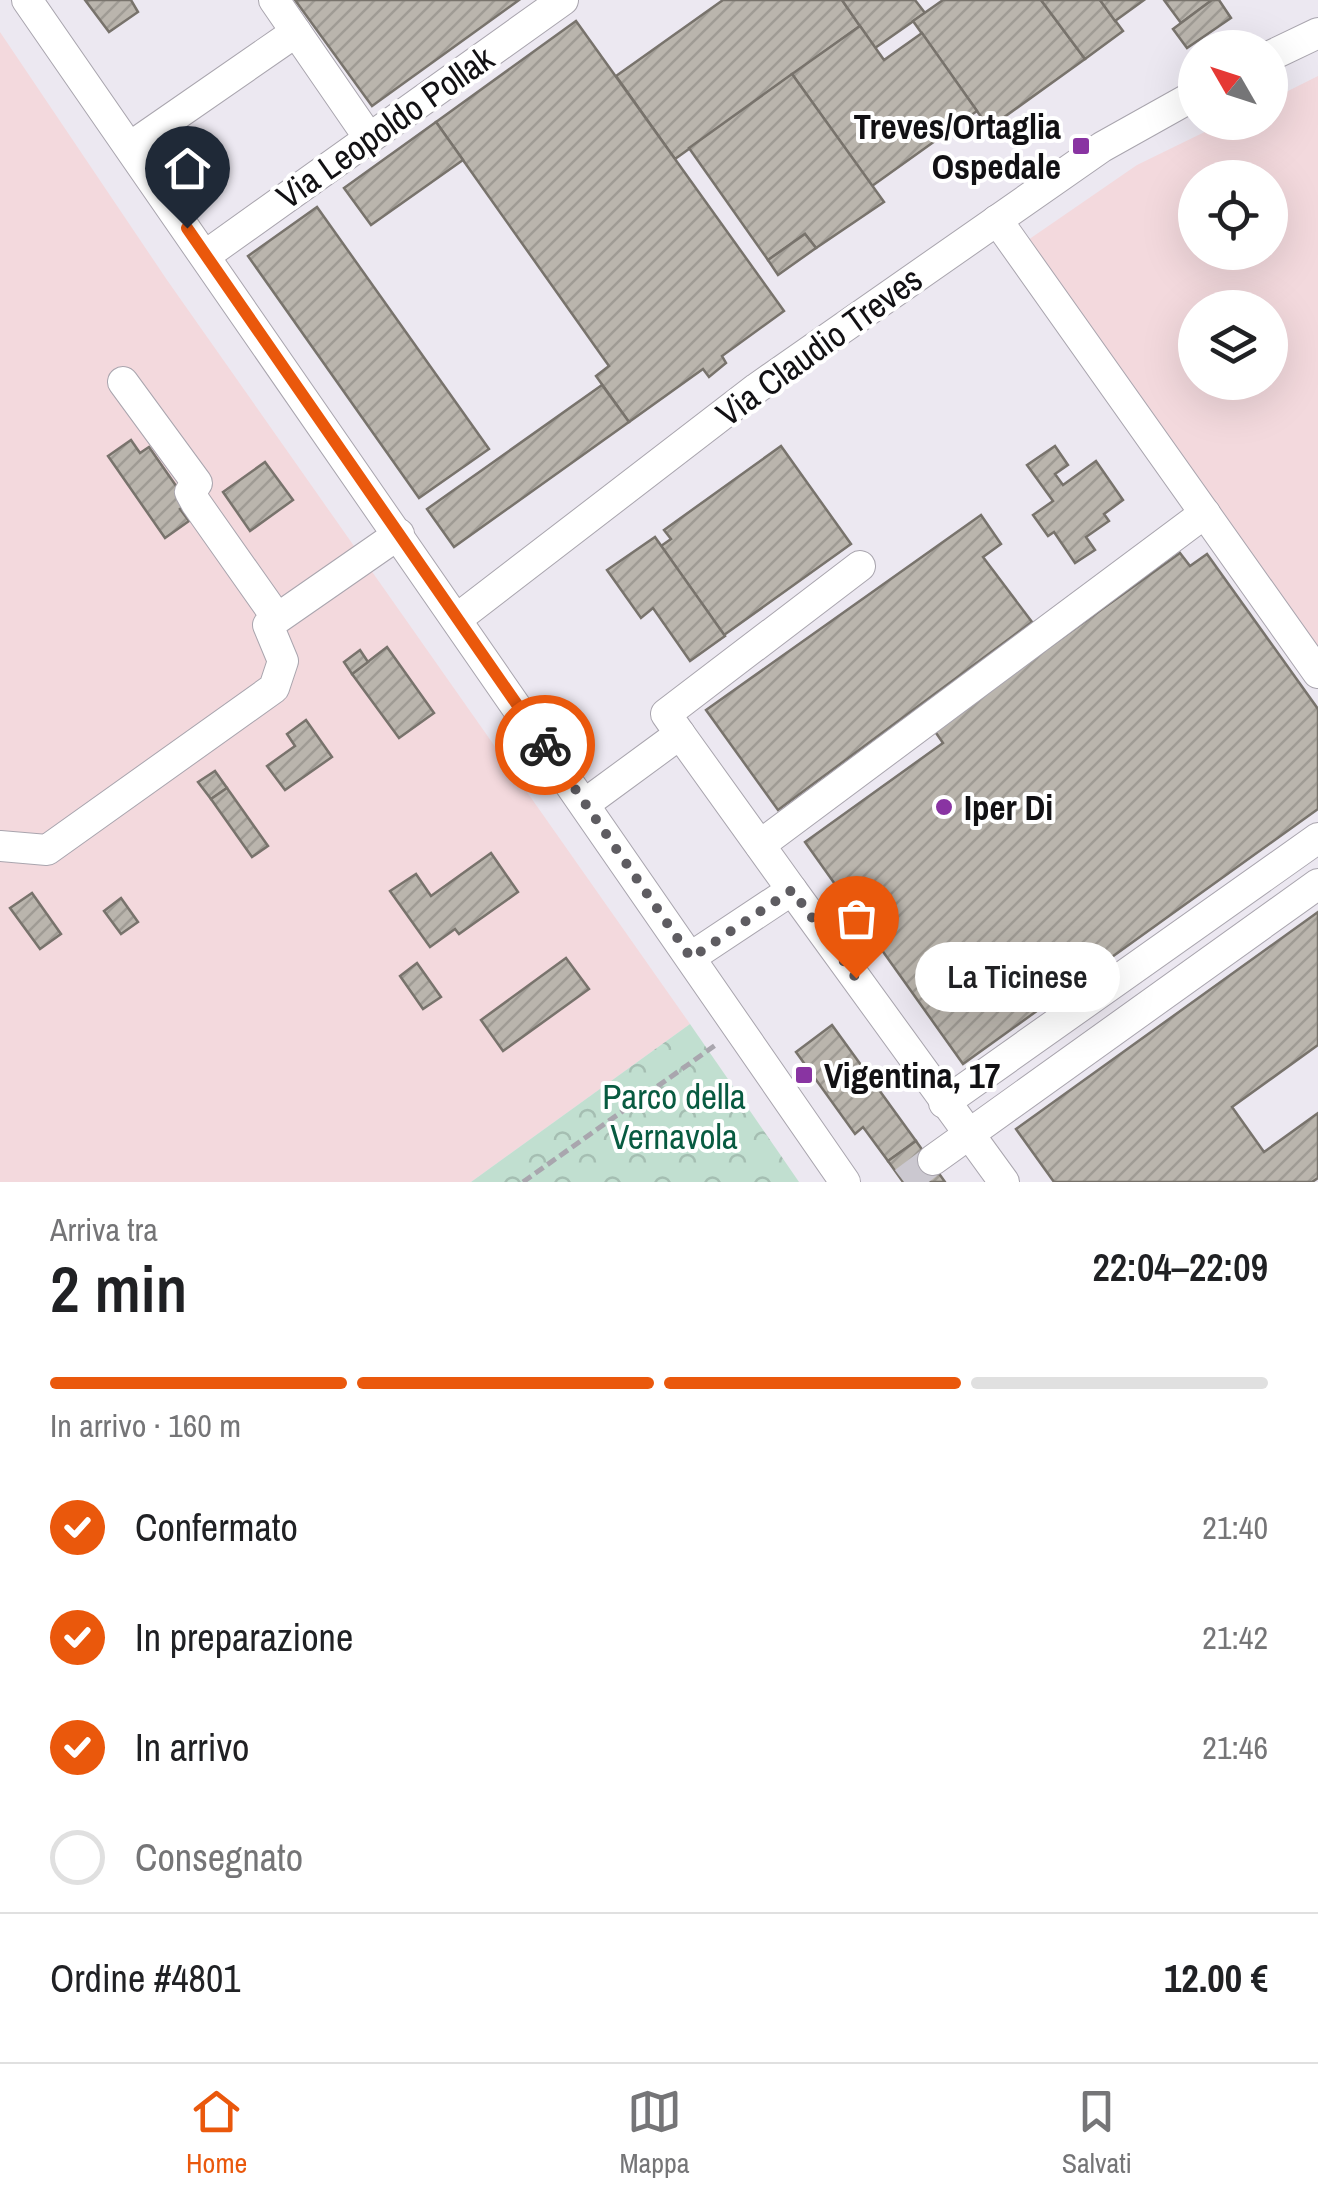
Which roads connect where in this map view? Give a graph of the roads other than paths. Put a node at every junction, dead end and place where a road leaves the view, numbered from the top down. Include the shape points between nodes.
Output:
1 (27, 0) edge
2 (274, 0) edge
3 (564, 0) edge
4 (296, 32) junction
5 (1318, 33) edge
6 (1288, 47) edge
7 (1178, 105) edge
8 (369, 138) junction
9 (130, 147) junction
10 (997, 220) junction
11 (206, 255) junction
12 (123, 382) dead end
13 (1205, 513) junction
14 (399, 534) junction
15 (860, 566) dead end
16 (277, 618) junction
17 (458, 618) junction
18 (1318, 673) edge
19 (680, 734) junction
20 (586, 803) junction
21 (1318, 838) edge
22 (760, 845) junction
23 (0, 846) edge
24 (1318, 884) edge
25 (792, 890) junction
26 (691, 958) junction
27 (944, 1104) junction
28 (966, 1135) junction
29 (933, 1160) tunnel mouth
30 (844, 1182) edge
31 (1004, 1182) edge

1 - 9 street
2 - 4 street
3 - 8 street, Via Leopoldo Pollak
4 - 8 street
4 - 9 street
5 - 6 street
7 - 10 street, Via Claudio Treves via 1102,147
8 - 11 street, Via Leopoldo Pollak
9 - 11 street
10 - 13 street
10 - 17 street, Via Claudio Treves via 757,388
11 - 14 street
12 - 16 street via 197,483 190,492 196,503
13 - 18 street
13 - 22 street
14 - 16 street
14 - 17 street
15 - 19 street via 666,714
16 - 23 street via 268,625 283,661 274,688 47,850
17 - 20 street
19 - 20 street
19 - 22 street
20 - 26 street
21 - 27 street
22 - 25 street
24 - 28 street
25 - 26 street
25 - 27 street
26 - 30 street
27 - 28 street
28 - 29 street
28 - 31 street

